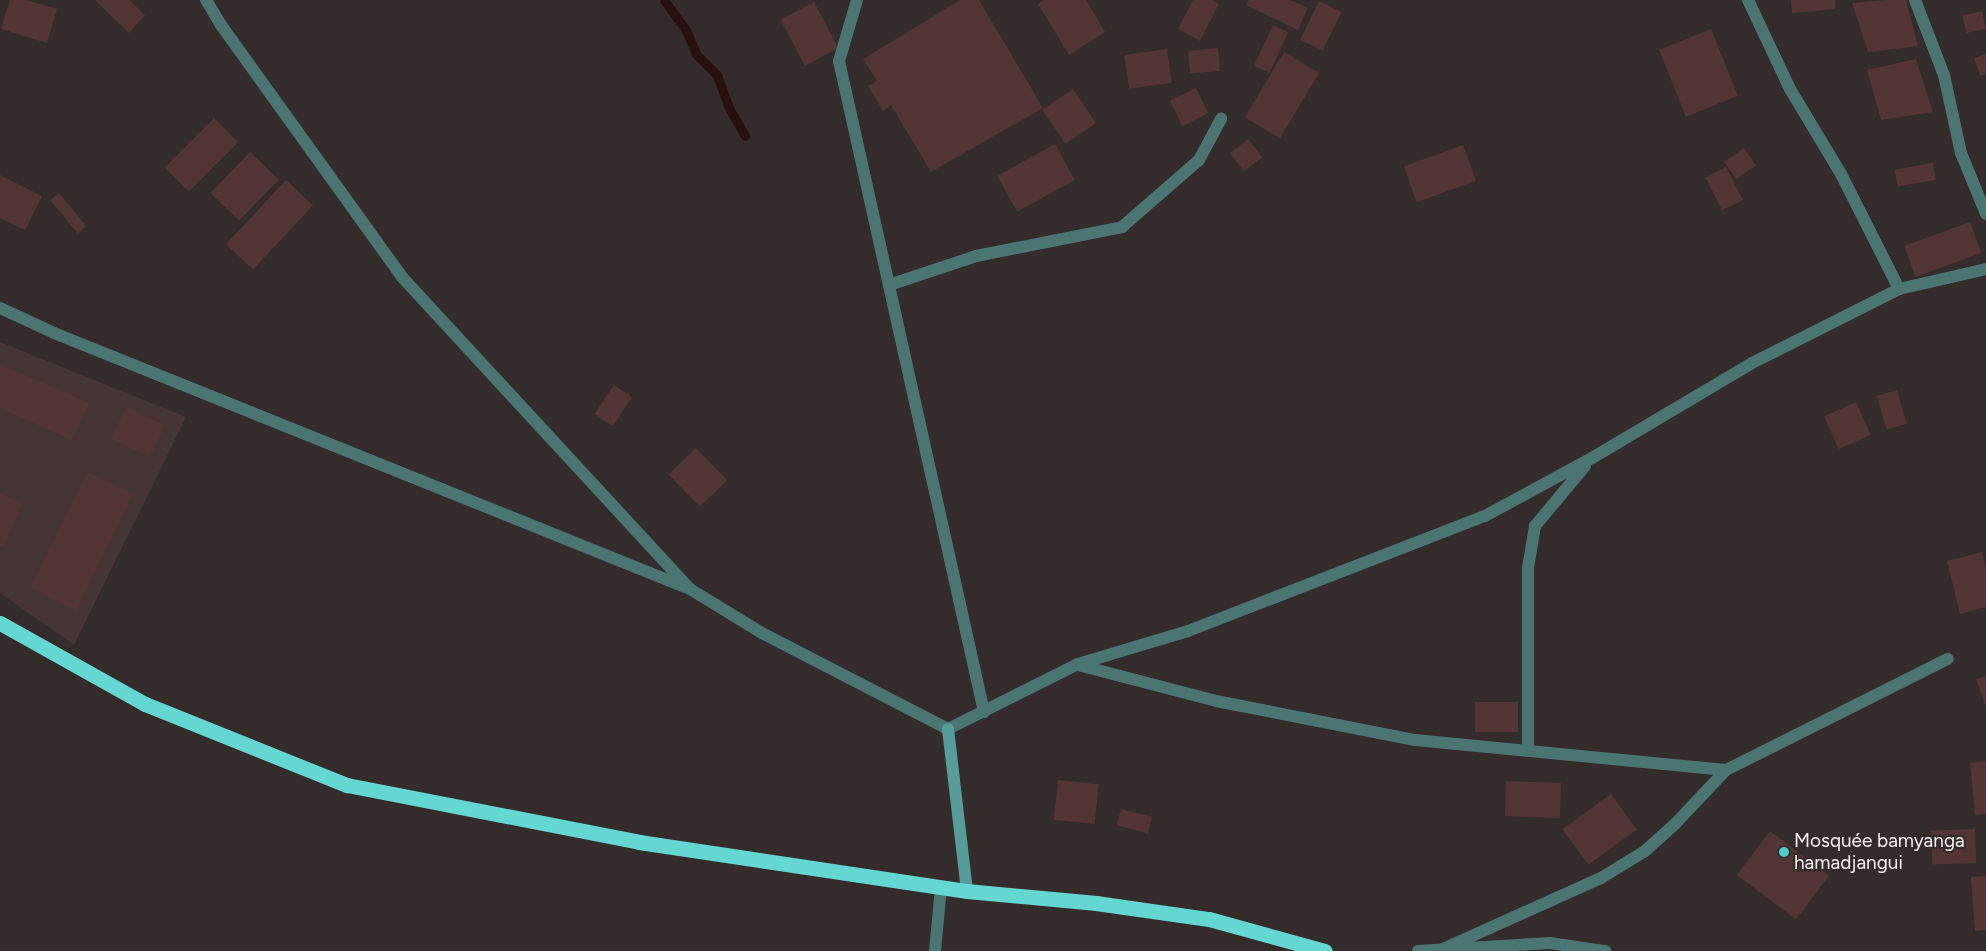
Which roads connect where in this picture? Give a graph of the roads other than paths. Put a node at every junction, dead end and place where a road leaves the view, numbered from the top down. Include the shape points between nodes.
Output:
1 (206, 0) edge
2 (857, 0) edge
3 (1748, 0) edge
4 (1915, 0) edge
5 (1221, 118) dead end
6 (1986, 214) edge
7 (1986, 269) edge
8 (889, 286) junction
9 (1899, 289) junction
10 (0, 308) edge
11 (1592, 458) junction
12 (690, 589) junction
13 (0, 623) edge
14 (1948, 659) dead end
15 (1078, 664) junction
16 (984, 712) junction
17 (948, 729) junction
18 (1528, 751) junction
19 (1726, 770) junction
20 (941, 887) junction
21 (967, 891) junction
22 (1443, 949) junction
23 (935, 951) edge
24 (1325, 951) edge
25 (1418, 951) edge
26 (1605, 951) edge

1 - 12 street via 402,277
2 - 8 street via 839,60
3 - 9 street via 1790,89 1841,174
4 - 6 street via 1944,75 1961,153
5 - 8 street via 1199,160 1122,227 976,256
7 - 9 street
8 - 16 street
9 - 11 street via 1752,363
10 - 12 street via 54,333
11 - 15 street via 1485,516 1188,631
11 - 18 street via 1535,526 1528,568
12 - 17 street via 762,633
13 - 20 highway via 145,704 347,785 639,842
14 - 19 street
15 - 16 street
15 - 18 street via 1216,701 1405,738
16 - 17 street
17 - 21 street
18 - 19 street
19 - 22 street via 1645,851 1601,878
20 - 21 highway
20 - 23 street
21 - 24 highway via 1096,903 1209,919
22 - 25 street
22 - 26 street via 1550,943

